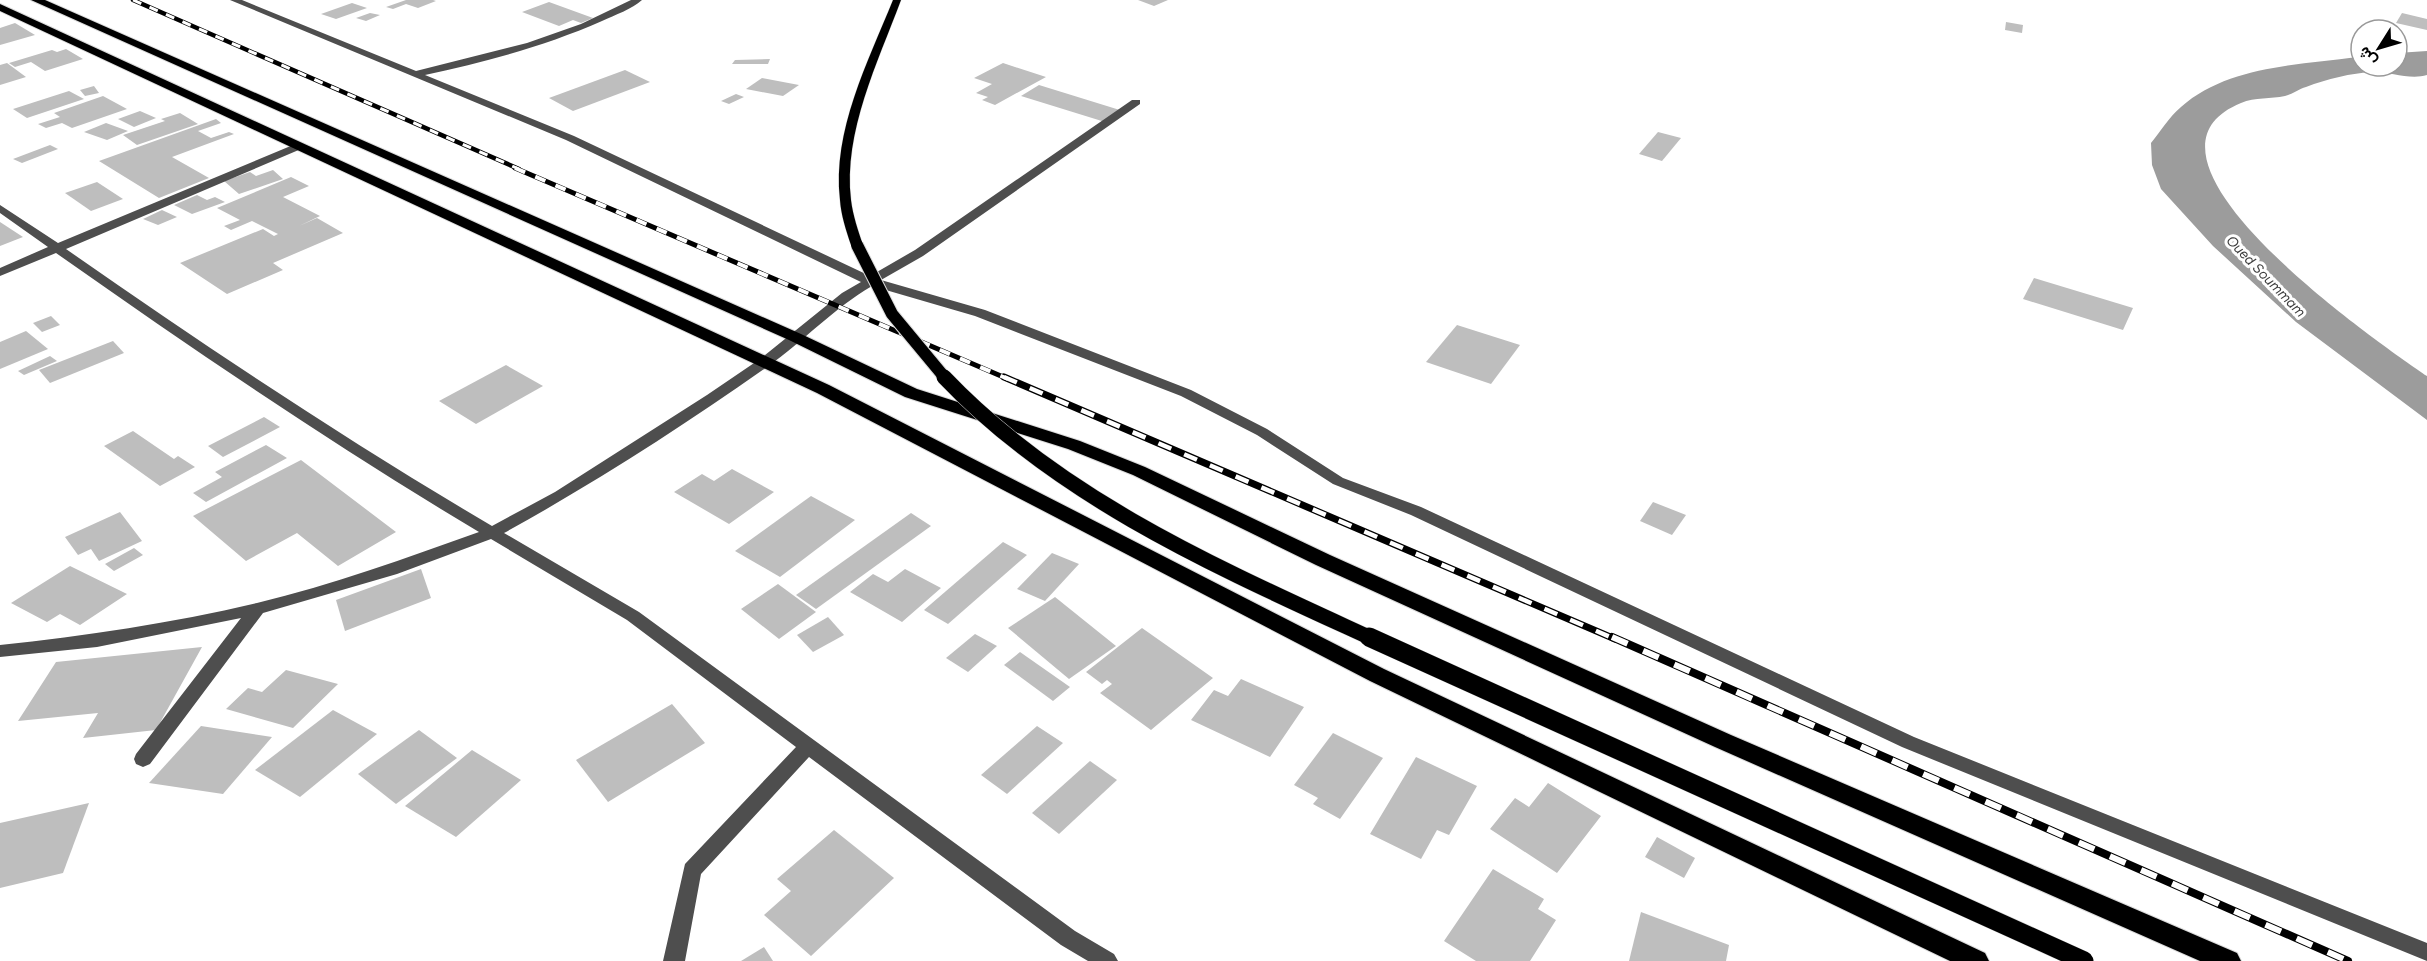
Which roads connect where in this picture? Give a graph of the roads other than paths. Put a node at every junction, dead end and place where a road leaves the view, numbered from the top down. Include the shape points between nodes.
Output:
1 (36, 0) edge
2 (234, 0) edge
3 (638, 0) edge
4 (897, 0) edge
5 (0, 7) edge
6 (417, 74) junction
7 (1136, 102) dead end
8 (297, 147) junction
9 (0, 208) edge
10 (58, 248) junction
11 (0, 273) edge
12 (870, 281) junction
13 (795, 337) junction
14 (765, 362) junction
15 (491, 533) junction
16 (257, 609) junction
17 (0, 651) edge
18 (808, 746) junction
19 (143, 759) dead end
20 (2427, 953) edge
21 (674, 961) edge
22 (1107, 961) edge
23 (1976, 961) edge
24 (2084, 961) edge
25 (2228, 961) edge

1 - 13 highway
2 - 6 street
3 - 6 street via 557,38 490,59
4 - 24 main road, bridge via 851,136 845,196 857,245 892,314 924,356 1020,446 1058,475 1129,518 1240,578
5 - 8 highway
6 - 12 street via 570,138
7 - 12 street via 919,253
8 - 10 street
8 - 14 highway
9 - 10 street
10 - 11 street
10 - 15 street via 205,352
12 - 13 street
12 - 20 street via 980,312 1186,393 1262,432 1338,481 1416,511 1908,742
13 - 14 street
13 - 25 highway via 910,393 1074,445 1139,471 1323,560 1723,741
14 - 15 street via 560,496
14 - 23 highway via 1377,675
15 - 16 street via 391,570
15 - 18 street via 633,616
16 - 17 street via 97,641
16 - 19 street
18 - 21 street via 692,870
18 - 22 street via 1068,938

